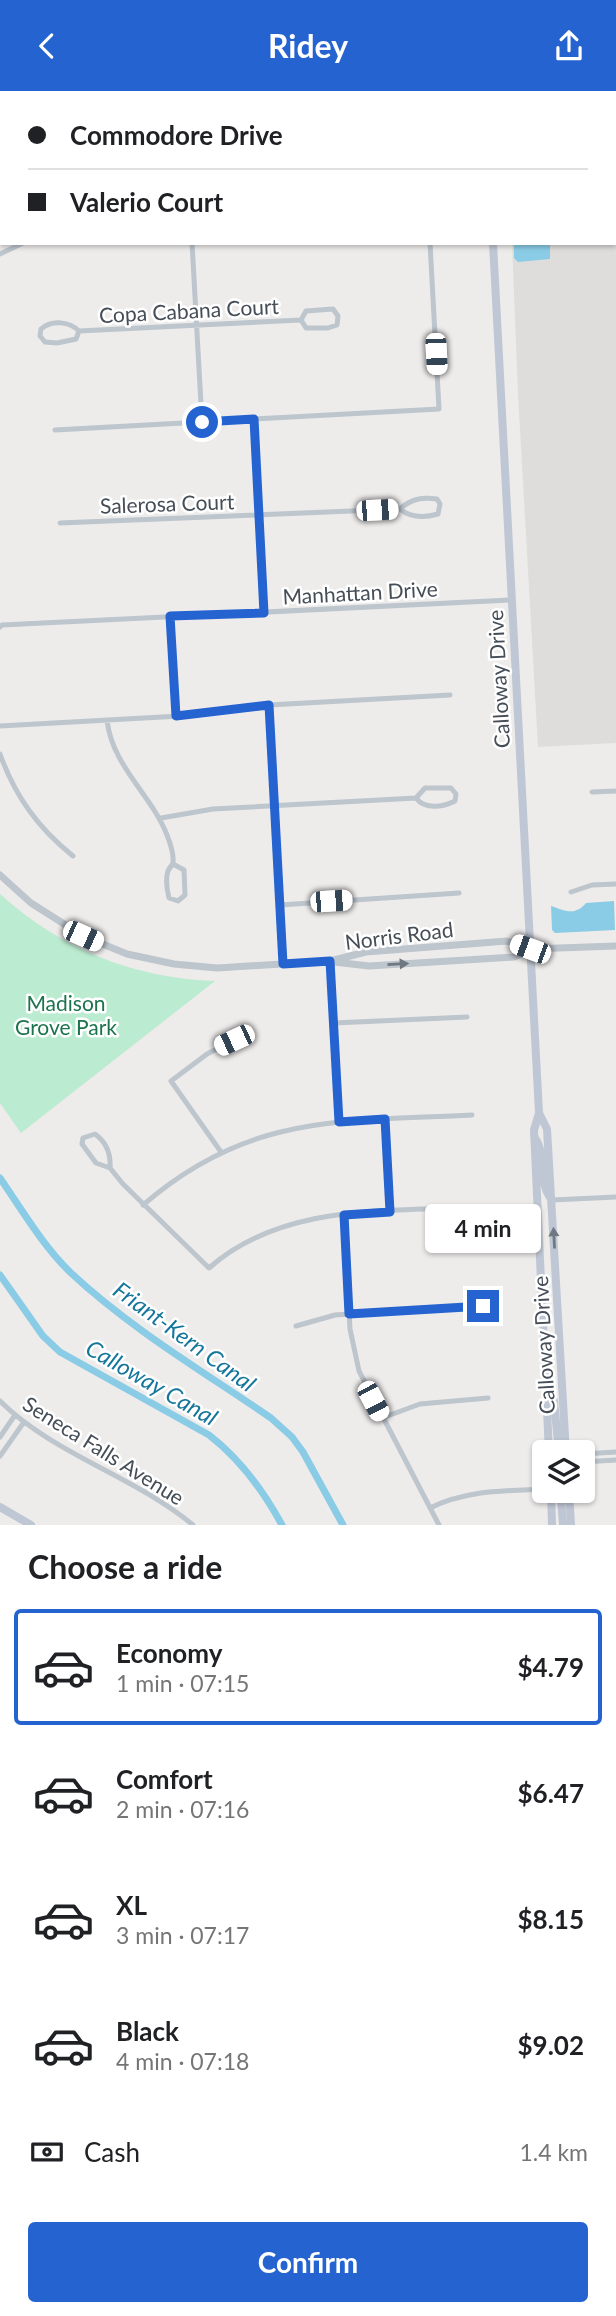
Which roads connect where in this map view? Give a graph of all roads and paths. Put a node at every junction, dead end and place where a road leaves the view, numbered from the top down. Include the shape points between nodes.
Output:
1 (19, 245) edge
2 (192, 245) edge
3 (430, 245) edge
4 (493, 245) edge
5 (0, 254) edge
6 (301, 320) junction
7 (197, 325) junction
8 (79, 331) junction
9 (254, 419) junction
10 (202, 422) junction
11 (55, 430) dead end
12 (400, 509) junction
13 (259, 517) junction
14 (60, 523) dead end
15 (511, 600) junction
16 (264, 613) junction
17 (170, 616) junction
18 (1, 625) edge
19 (450, 695) dead end
20 (269, 705) junction
21 (176, 716) junction
22 (107, 720) junction
23 (0, 726) edge
24 (0, 754) edge
25 (616, 791) edge
26 (592, 792) dead end
27 (416, 798) junction
28 (275, 806) junction
29 (161, 818) junction
30 (73, 856) dead end
31 (173, 864) junction
32 (0, 875) edge
33 (616, 884) edge
34 (571, 892) dead end
35 (459, 893) dead end
36 (280, 905) junction
37 (616, 946) edge
38 (530, 949) junction
39 (330, 961) junction
40 (283, 964) junction
41 (467, 1017) dead end
42 (334, 1023) junction
43 (234, 1040) dead end
44 (539, 1113) junction
45 (472, 1115) dead end
46 (385, 1119) junction
47 (339, 1122) junction
48 (534, 1136) junction
49 (221, 1151) junction
50 (110, 1168) junction
51 (616, 1197) edge
52 (552, 1200) junction
53 (143, 1205) junction
54 (478, 1207) dead end
55 (390, 1212) junction
56 (344, 1215) junction
57 (483, 1306) dead end
58 (349, 1314) junction
59 (296, 1327) dead end
60 (546, 1387) junction
61 (488, 1398) dead end
62 (0, 1401) edge
63 (15, 1415) junction
64 (382, 1418) junction
65 (24, 1422) junction
66 (0, 1437) edge
67 (549, 1440) edge
68 (558, 1440) edge
69 (565, 1440) edge
70 (616, 1452) edge
71 (595, 1453) edge
72 (0, 1456) edge
73 (616, 1460) edge
74 (595, 1461) edge
75 (532, 1490) edge
76 (551, 1503) edge
77 (561, 1503) edge
78 (570, 1503) edge
79 (0, 1507) edge
80 (430, 1508) junction
81 (31, 1525) edge
82 (193, 1525) edge
83 (439, 1525) edge
84 (552, 1525) edge
85 (563, 1525) edge
86 (571, 1525) edge

1 - 5 street
2 - 7 street
3 - 9 street via 439,409
4 - 15 main road, Calloway Drive
6 - 6 street, Copa Cabana Court via 306,328 328,328 337,325 338,316 333,309 306,311
6 - 7 street, Copa Cabana Court
7 - 8 street, Copa Cabana Court
7 - 10 street
8 - 8 street, Copa Cabana Court via 72,324 57,323 46,325 40,336 45,342 68,341 76,339
9 - 10 street
9 - 13 street
10 - 11 street
12 - 12 street, Salerosa Court via 410,500 437,499 440,504 438,513 431,516 408,516
12 - 13 street, Salerosa Court
13 - 14 street, Salerosa Court
13 - 16 street
15 - 16 street, Manhattan Drive
15 - 38 main road, Calloway Drive
16 - 17 street, Manhattan Drive
17 - 18 street, Manhattan Drive
17 - 21 street
19 - 20 street
20 - 21 street
20 - 28 street
21 - 22 street
22 - 23 street
22 - 29 street via 118,758
24 - 30 street via 23,804
25 - 26 street
27 - 27 street via 425,787 451,788 456,794 455,801 435,806
27 - 28 street
28 - 29 street via 213,809
28 - 36 street
29 - 31 street
31 - 31 street via 184,870 186,882 186,895 178,901 169,898 167,890
32 - 40 street, Norris Road via 66,927 127,954 218,968
33 - 34 street
35 - 36 street
36 - 40 street
37 - 38 street, Norris Road
39 -> 38 street via 382,965 514,957
38 - 39 street, Norris Road via 507,941 366,952
38 - 44 main road, Calloway Drive
39 - 40 street, Norris Road
39 - 42 street
41 - 42 street
42 - 47 street
43 - 49 street via 171,1081
44 - 48 main road, Calloway Drive
44 - 52 main road, Calloway Drive via 547,1129
45 - 46 street
46 - 47 street
46 - 55 street
47 - 49 street via 267,1134
48 - 52 main road via 541,1148 545,1190
48 - 60 main road, Calloway Drive
49 - 53 street
50 - 50 street via 96,1163 83,1138 95,1134 101,1138
50 - 53 street
51 - 52 street
69 -> 52 main road, Calloway Drive
53 - 56 street via 209,1268 244,1243 281,1226
54 - 55 street
55 - 56 street
56 - 58 street
57 - 58 street
58 - 59 street
58 - 64 street via 359,1371
60 - 67 main road, Calloway Drive
60 - 68 main road via 554,1401
61 - 64 street via 420,1404
62 - 63 street, Seneca Falls Avenue
63 - 65 street, Seneca Falls Avenue
63 - 66 street
64 - 80 street
65 - 72 street
65 - 82 street, Seneca Falls Avenue
70 - 71 street
73 - 74 street
75 - 80 street via 466,1494
76 - 84 main road
77 - 85 main road
78 - 86 main road
79 - 81 main road
80 - 83 street

